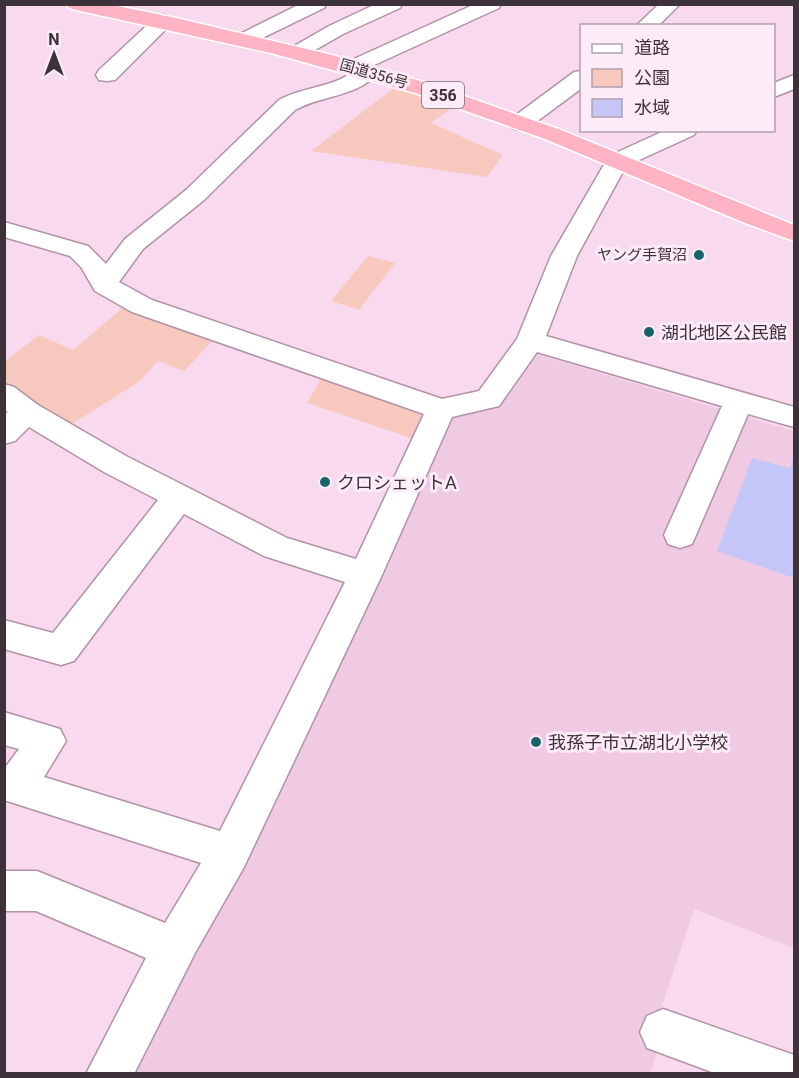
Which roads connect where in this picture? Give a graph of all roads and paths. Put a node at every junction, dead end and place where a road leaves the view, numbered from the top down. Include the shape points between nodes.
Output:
1 (76, 4) edge
2 (317, 4) edge
3 (393, 4) edge
4 (492, 4) edge
5 (671, 4) edge
6 (157, 14) edge
7 (648, 24) edge
8 (245, 39) junction
9 (296, 52) junction
10 (360, 69) junction
11 (107, 75) dead end
12 (580, 78) edge
13 (795, 81) edge
14 (775, 91) edge
15 (520, 123) junction
16 (682, 132) edge
17 (617, 161) junction
18 (4, 229) edge
19 (795, 234) edge
20 (104, 285) junction
21 (530, 341) junction
22 (739, 401) junction
23 (16, 403) edge
24 (441, 409) junction
25 (795, 417) edge
26 (4, 433) edge
27 (179, 497) junction
28 (680, 535) dead end
29 (365, 575) junction
30 (4, 634) edge
31 (4, 728) edge
32 (230, 853) junction
33 (4, 891) edge
34 (174, 948) junction
35 (663, 1032) dead end
36 (771, 1071) edge
37 (109, 1074) edge

1 - 6 highway, 国道356号 / 356
2 - 8 street
3 - 9 street
4 - 10 street
5 - 7 street
6 - 8 highway, 国道356号 / 356
6 - 11 street
8 - 9 highway, 国道356号 / 356
9 - 10 highway, 国道356号 / 356
10 - 15 highway, 国道356号 / 356
10 - 20 street via 350,84 287,105 195,195 134,244
12 - 15 street
13 - 14 street
15 - 17 highway, 国道356号 / 356
16 - 17 street
17 - 19 highway, 国道356号 / 356
17 - 21 street via 564,256
18 - 20 street via 79,252 92,263
20 - 24 street via 142,306
21 - 22 street
21 - 24 street via 489,399
22 - 25 street
22 - 28 street
23 - 26 street
23 - 27 street
24 - 29 street
27 - 29 street via 276,547
27 - 30 street via 61,650
29 - 32 street
31 - 32 street via 47,741 15,786
32 - 34 street
33 - 34 street via 37,891
34 - 37 street
35 - 36 street

